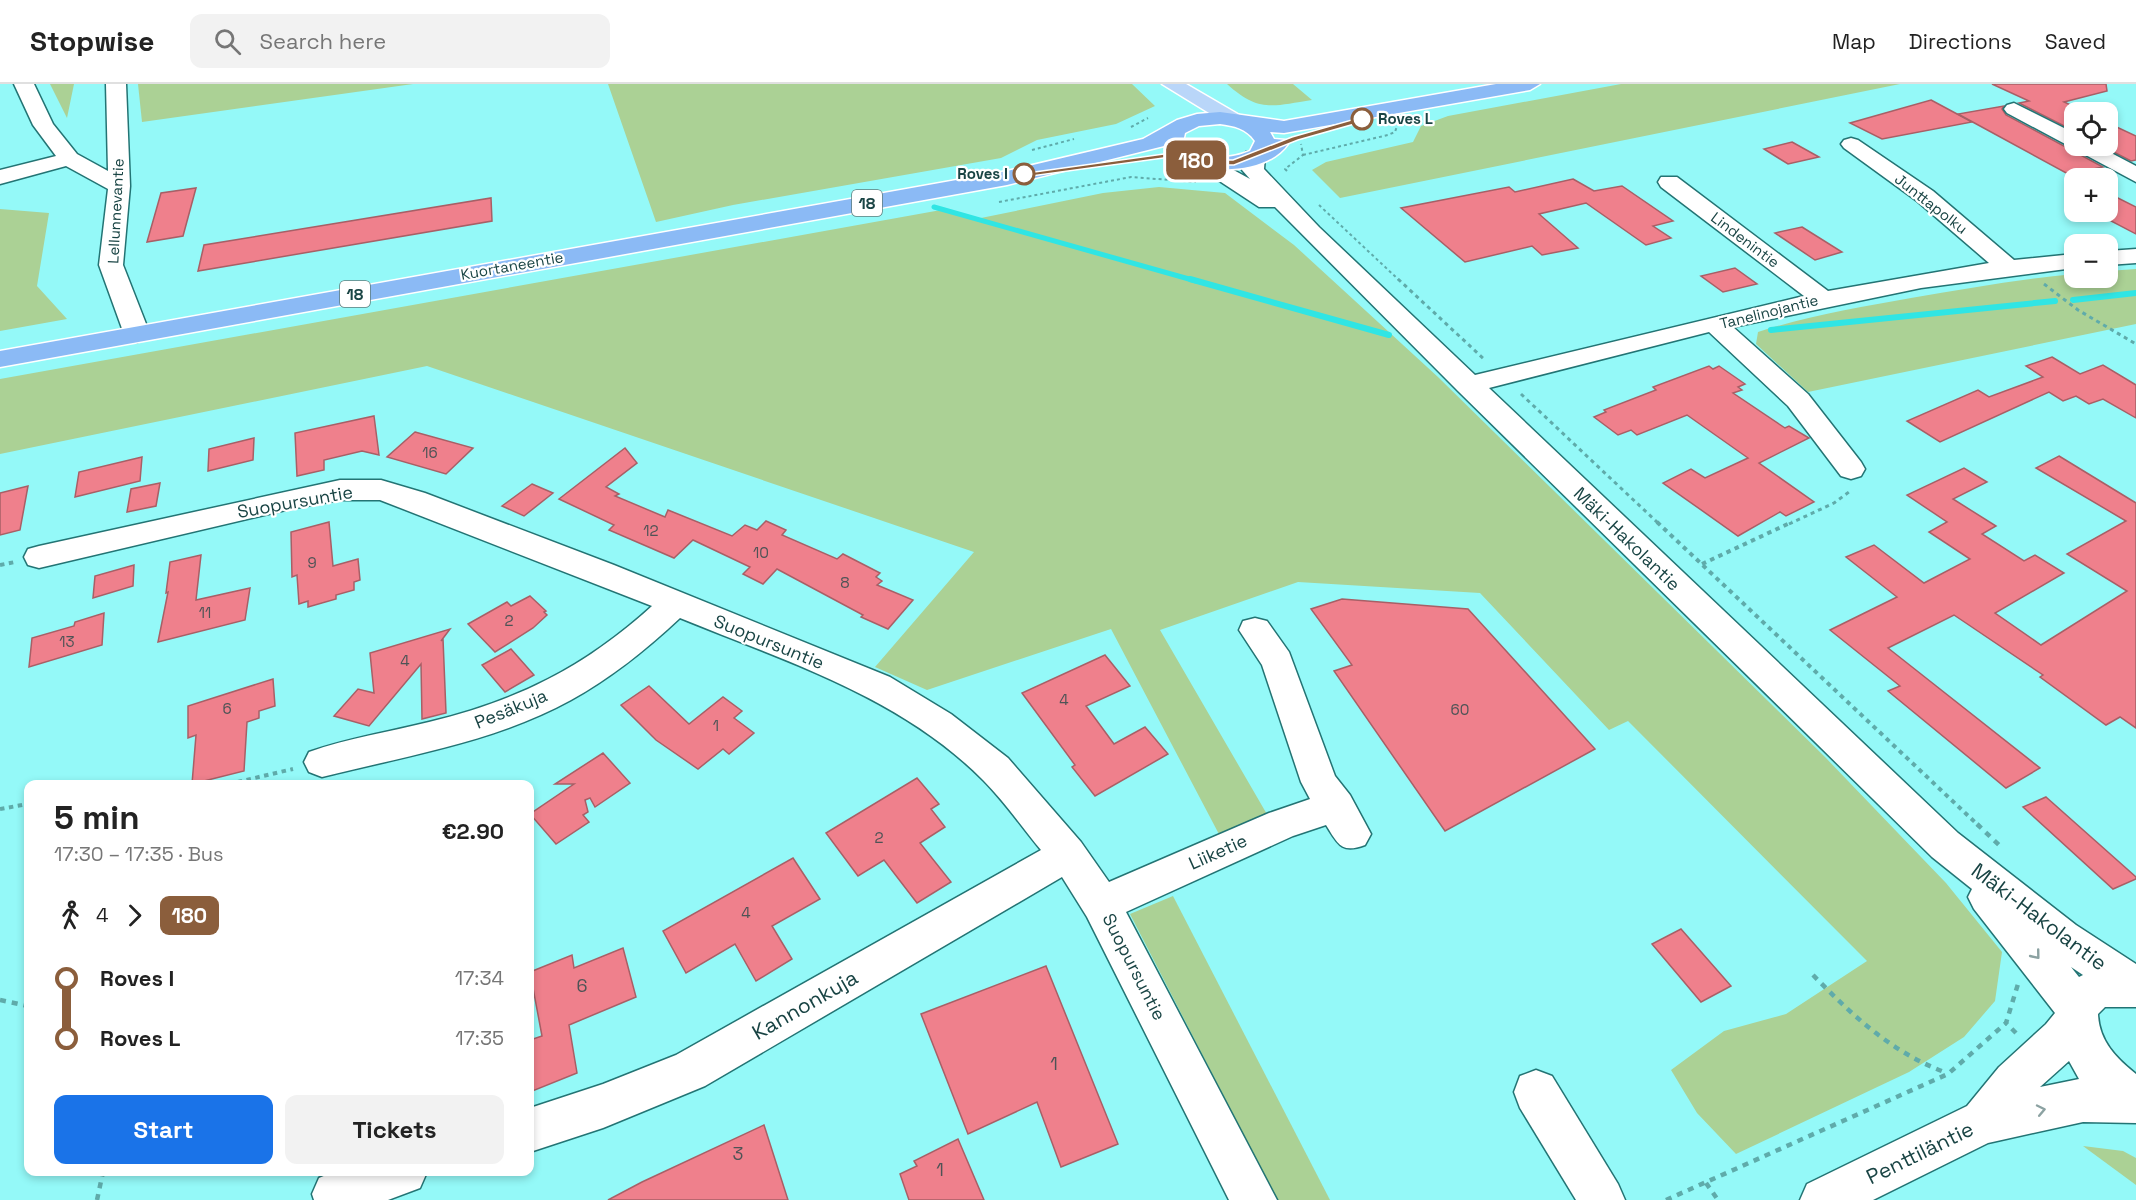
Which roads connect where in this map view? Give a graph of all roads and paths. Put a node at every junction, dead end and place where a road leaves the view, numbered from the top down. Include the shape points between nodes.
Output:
1 (24, 84) edge
2 (116, 84) edge
3 (1162, 84) edge
4 (1172, 84) edge
5 (1530, 84) edge
6 (1404, 107) junction
7 (2014, 108) dead end
8 (1240, 122) junction
9 (1182, 127) junction
10 (2064, 136) edge
11 (1851, 144) dead end
12 (1299, 147) junction
13 (2101, 156) edge
14 (1192, 158) junction
15 (69, 159) junction
16 (1257, 162) junction
17 (1285, 169) junction
18 (1024, 174) junction
19 (2136, 175) edge
20 (0, 177) edge
21 (1293, 178) dead end
22 (1235, 179) junction
23 (1669, 182) dead end
24 (970, 185) junction
25 (119, 186) junction
26 (1314, 218) junction
27 (2136, 256) edge
28 (2118, 257) edge
29 (2064, 262) edge
30 (2015, 267) junction
31 (1822, 298) junction
32 (1716, 325) junction
33 (137, 334) junction
34 (2136, 344) edge
35 (0, 359) edge
36 (1502, 377) junction
37 (1467, 385) junction
38 (1851, 469) joint
39 (39, 557) dead end
40 (1702, 564) junction
41 (676, 603) junction
42 (1255, 630) dead end
43 (321, 762) joint
44 (246, 780) edge
45 (24, 805) edge
46 (0, 809) edge
47 (1945, 845) junction
48 (2007, 853) dead end
49 (1068, 854) junction
50 (1101, 904) junction
51 (1813, 975) dead end
52 (2135, 987) edge
53 (0, 1000) edge
54 (24, 1005) edge
55 (2076, 1014) junction
56 (2006, 1023) dead end
57 (1948, 1074) junction
58 (1536, 1092) dead end
59 (2136, 1101) edge
60 (1983, 1122) junction
61 (534, 1129) edge
62 (102, 1176) edge
63 (391, 1176) edge
64 (1706, 1183) junction
65 (335, 1194) dead end
66 (97, 1200) edge
67 (1254, 1200) edge
68 (1602, 1200) edge
69 (1666, 1200) edge
70 (1718, 1200) edge
71 (1823, 1200) edge

1 - 15 street via 43,125
2 - 25 street, Lellunnevantie
3 - 9 main road via 1184,107
4 - 8 main road
5 - 6 highway, 18
6 - 8 highway, 18 via 1284,127
6 - 12 highway, 18
6 - 12 path via 1395,132 1389,135
7 - 10 street
8 - 9 highway, 18 via 1210,119
8 - 16 highway via 1263,135 1265,141
9 - 14 highway via 1172,143
9 - 18 highway, Kuortaneentie / 18 via 1142,146
11 - 30 street, Junttapolku
12 - 16 highway, 18
12 - 17 path
13 - 19 street
14 - 16 highway, 18 via 1223,164
14 - 18 highway, Kuortaneentie / 18 via 1156,156
14 - 22 street, Mäki-Hakolantie
15 - 20 street
15 - 25 street
16 - 17 path
16 - 26 street, Mäki-Hakolantie
17 - 21 path
18 - 24 highway, Kuortaneentie / 18
22 - 24 path via 1200,182 1131,177 1000,202 989,200
22 - 26 street, Mäki-Hakolantie
23 - 31 street, Lindenintie
24 - 33 highway, Kuortaneentie / 18
25 - 33 street, Lellunnevantie via 111,266
26 - 36 path
26 - 37 street, Mäki-Hakolantie
27 - 28 street
29 - 30 street, Tanelinojantie
30 - 31 street, Tanelinojantie
30 - 34 path
31 - 32 street, Tanelinojantie
32 - 36 street, Tanelinojantie
32 - 38 street via 1798,400
33 - 35 highway, Kuortaneentie / 18
36 - 37 street, Tanelinojantie
36 - 40 path
37 - 47 street, Mäki-Hakolantie
38 - 40 path via 1856,486 1834,503
39 - 41 street, Suopursuntie via 290,499 340,490 381,490
40 - 48 path
41 - 43 street, Pesäkuja via 643,634 540,700 478,724
41 - 49 street, Suopursuntie via 878,686 939,723 995,769
42 - 50 street, Liiketie via 1277,661 1319,782 1344,820 1282,824
43 - 44 path
45 - 46 path
47 - 52 street, Mäki-Hakolantie via 2062,938
47 -> 55 street, Mäki-Hakolantie via 2061,986
49 - 50 street, Suopursuntie
49 - 61 street, Kannonkuja via 690,1071
50 - 67 street, Suopursuntie
51 - 57 path via 1889,1046 1926,1067
52 - 55 street, Penttiläntie via 2096,987 2083,996
53 - 54 path
55 - 59 street, Mäki-Hakolantie via 2080,1039 2092,1061
55 - 60 street, Penttiläntie via 2061,1039 2014,1082
56 - 57 path
57 - 64 path
58 - 68 street
60 -> 59 street, Penttiläntie via 2083,1100
60 - 71 street, Penttiläntie
62 - 66 path
63 - 65 street
64 - 69 path
64 - 70 path

